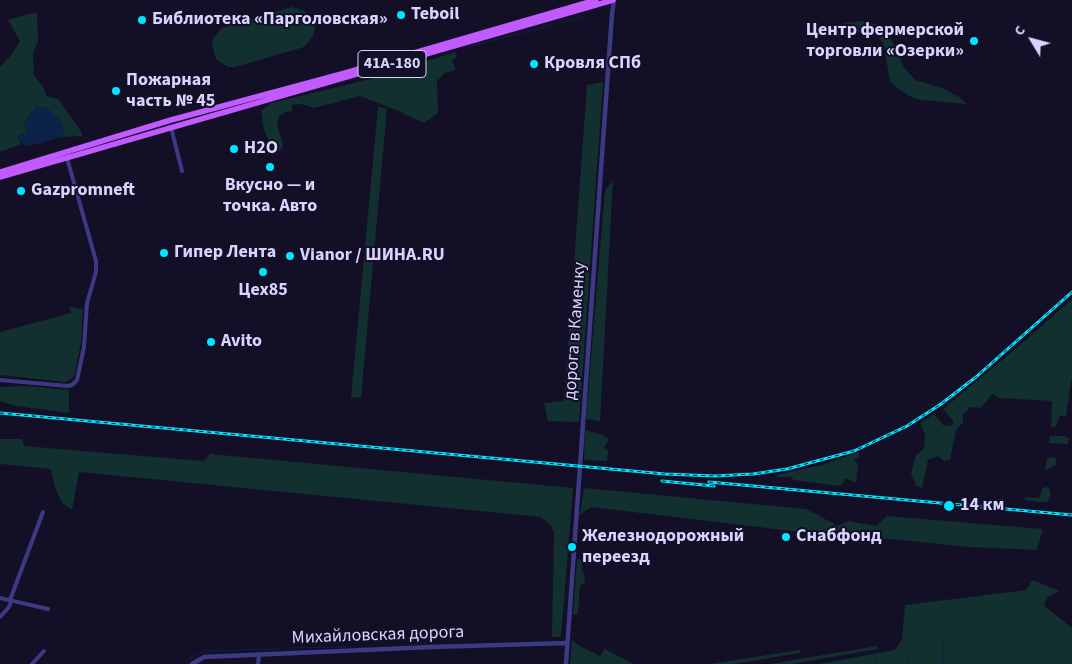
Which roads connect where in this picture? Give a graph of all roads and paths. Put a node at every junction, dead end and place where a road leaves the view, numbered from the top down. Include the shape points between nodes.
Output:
1 (596, 0) edge
2 (614, 0) edge
3 (171, 120) junction
4 (171, 128) junction
5 (67, 158) junction
6 (182, 171) dead end
7 (0, 172) edge
8 (0, 177) edge
9 (0, 380) edge
10 (43, 512) dead end
11 (0, 598) edge
12 (10, 601) junction
13 (48, 609) dead end
14 (0, 617) edge
15 (567, 643) junction
16 (44, 651) dead end
17 (259, 655) junction
18 (32, 664) edge
19 (192, 664) edge
20 (258, 664) edge
21 (566, 664) edge

1 - 3 main road, 41А-180
2 - 4 main road, 41А-180
2 - 15 street, дорога в Каменку
3 - 4 street
3 - 7 main road, 41А-180
4 - 5 main road, 41А-180
4 - 6 street
5 - 8 main road, 41А-180
5 - 9 street via 96,266 77,380 68,386
10 - 12 street
11 - 12 street
12 - 13 street
12 - 14 street
15 - 17 street, Михайловская дорога
15 - 21 street, дорога в Каменку
16 - 18 street
17 - 19 street, Михайловская дорога via 204,657
17 - 20 street

